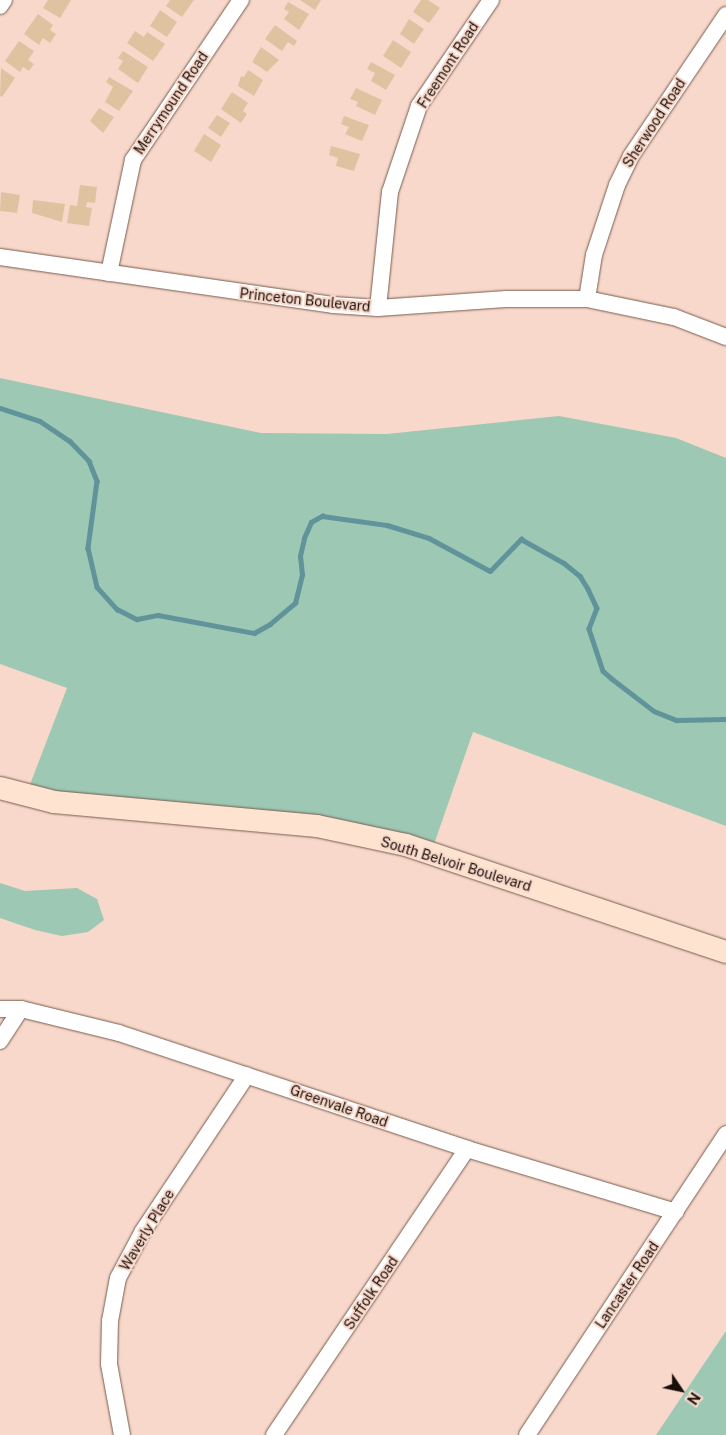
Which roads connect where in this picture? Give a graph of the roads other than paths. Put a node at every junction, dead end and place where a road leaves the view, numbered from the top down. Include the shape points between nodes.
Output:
1 (4, 0) edge
2 (241, 0) edge
3 (491, 0) edge
4 (0, 6) edge
5 (726, 15) edge
6 (0, 257) edge
7 (108, 273) junction
8 (587, 298) junction
9 (378, 308) junction
10 (726, 337) edge
11 (0, 788) edge
12 (726, 952) edge
13 (0, 1009) edge
14 (21, 1010) junction
15 (0, 1041) edge
16 (246, 1076) junction
17 (726, 1134) edge
18 (467, 1150) junction
19 (676, 1212) junction
20 (122, 1435) edge
21 (274, 1435) edge
22 (527, 1435) edge

1 - 4 street
2 - 7 street, Merrymound Road via 133,160
3 - 9 street, Freemont Road via 419,106 390,192
5 - 8 street, Sherwood Road via 631,156 617,185 594,255
6 - 7 street, Princeton Boulevard
7 - 9 street, Princeton Boulevard via 248,295
8 - 9 street, Princeton Boulevard via 531,298
8 - 10 street, Princeton Boulevard via 674,317
11 - 12 street, South Belvoir Boulevard via 54,802 317,826 406,845
13 - 14 street, Greenvale Road
14 - 15 street
14 - 16 street, Greenvale Road via 119,1033
16 - 18 street, Greenvale Road
16 - 20 street, Waverly Place via 143,1231 118,1278 108,1348
17 - 19 street, Lancaster Road
18 - 19 street, Greenvale Road
18 - 21 street, Suffolk Road
19 - 22 street, Lancaster Road

